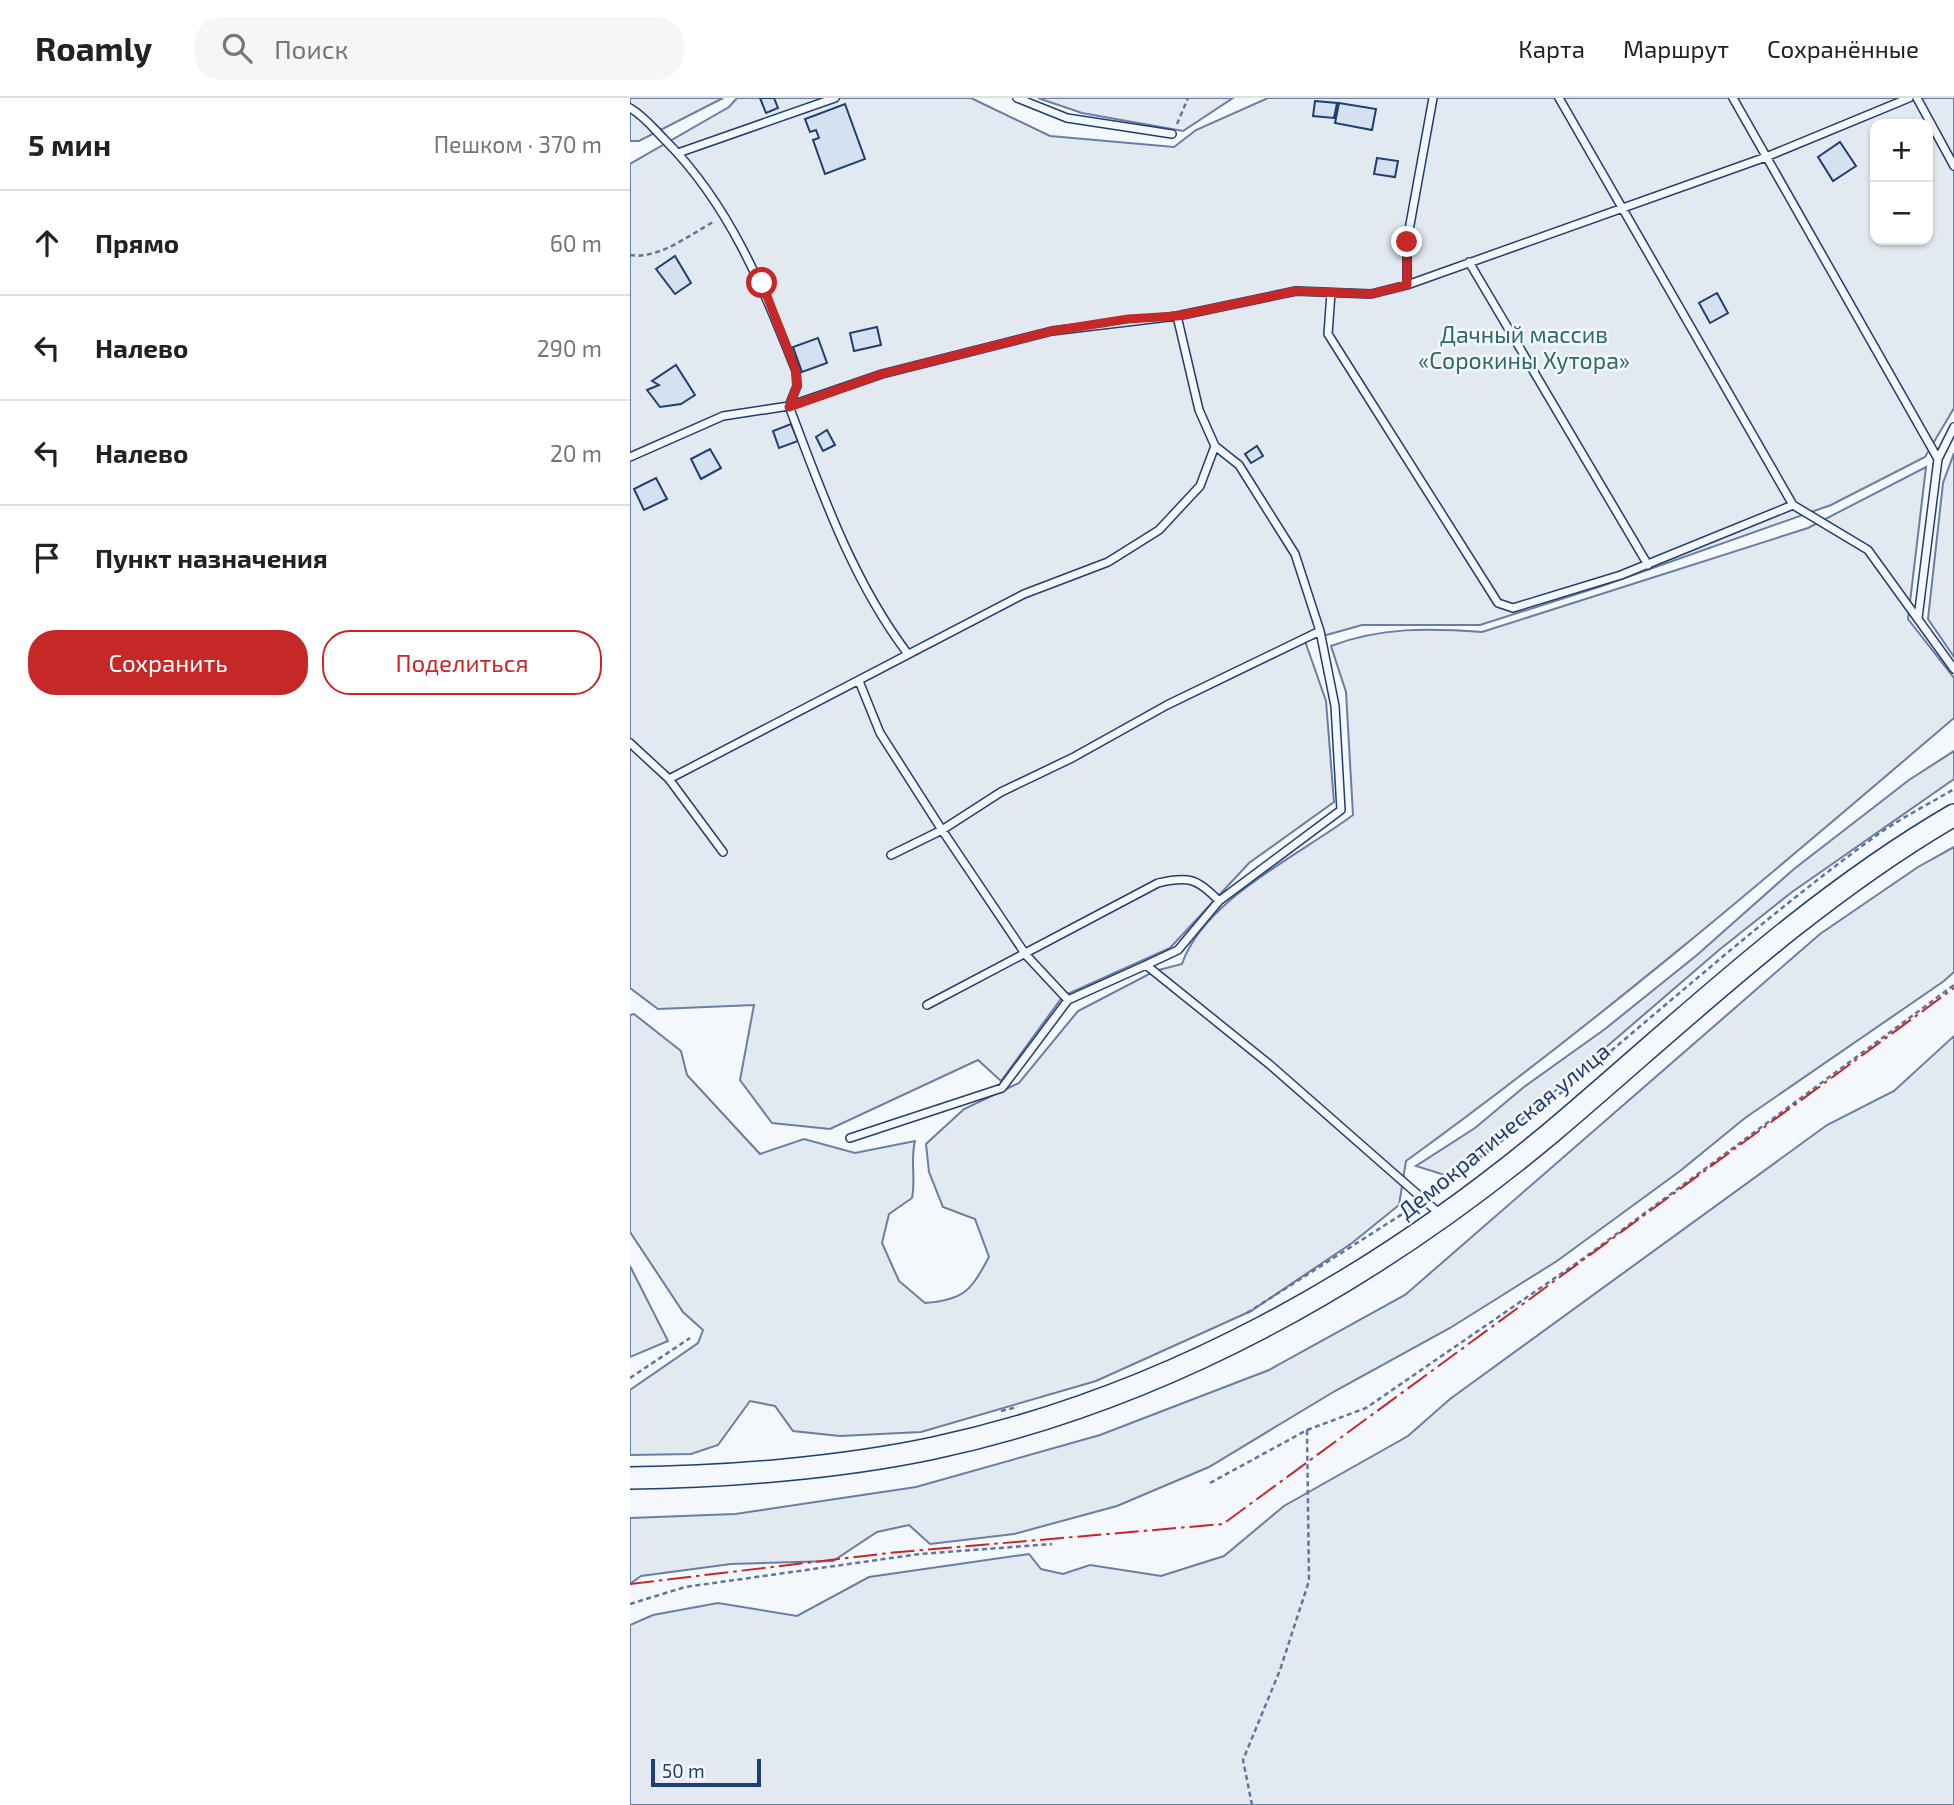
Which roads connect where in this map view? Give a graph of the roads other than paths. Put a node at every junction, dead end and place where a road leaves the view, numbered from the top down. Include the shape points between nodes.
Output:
1 (835, 98) edge
2 (1017, 98) edge
3 (1433, 98) edge
4 (1559, 98) edge
5 (1733, 98) edge
6 (1909, 98) edge
7 (1917, 98) edge
8 (630, 107) edge
9 (1172, 134) road end
10 (678, 153) junction
11 (1766, 157) junction
12 (1954, 166) edge
13 (1620, 208) junction
14 (1469, 262) junction
15 (1407, 285) junction
16 (1331, 293) junction
17 (1177, 316) junction
18 (789, 407) junction
19 (1954, 427) edge
20 (1215, 446) junction
21 (630, 457) edge
22 (1938, 459) junction
23 (1793, 505) junction
24 (1648, 565) junction
25 (1918, 619) junction
26 (1320, 631) junction
27 (908, 654) junction
28 (1954, 669) edge
29 (859, 681) junction
30 (630, 743) edge
31 (668, 779) junction
32 (1954, 816) edge
33 (942, 830) junction
34 (723, 852) dead end
35 (891, 855) dead end
36 (1219, 901) junction
37 (1026, 955) junction
38 (1146, 965) junction
39 (1068, 1000) junction
40 (927, 1005) dead end
41 (850, 1138) dead end
42 (1443, 1217) junction
43 (630, 1478) edge

1 - 10 lane
2 - 9 lane via 1067,118
3 - 15 lane via 1407,242
4 - 13 lane
5 - 11 lane
6 - 11 lane
7 - 12 lane
8 - 10 lane
10 - 18 lane via 725,215 762,283 796,371 797,386
11 - 13 lane
11 - 22 lane
13 - 14 lane
13 - 23 lane
14 - 15 lane
14 - 24 lane
15 - 16 lane via 1371,294
16 - 17 lane via 1296,291
16 - 24 lane via 1328,334 1498,603 1513,608
17 - 18 lane via 1052,331 882,374
17 - 20 lane via 1199,410
18 - 21 lane via 723,416
18 - 27 lane via 849,553 887,626
19 - 22 lane
20 - 26 lane via 1239,465 1295,554
20 - 27 lane via 1200,486 1159,530 1108,562 1024,594
22 - 25 lane
23 - 24 lane
23 - 25 lane via 1868,550
25 - 28 lane
26 - 33 lane via 1001,792
26 - 36 lane via 1335,706 1341,810
27 - 29 lane
29 - 31 lane
29 - 33 lane via 880,733
30 - 31 lane
31 - 34 lane
32 - 42 main road, Демократическая улица via 1894,850 1745,964 1550,1133
33 - 35 lane
33 - 37 lane
36 - 37 lane via 1203,884 1181,878 1158,883
36 - 38 lane via 1178,950
37 - 39 lane
37 - 40 lane
38 - 39 lane
38 - 42 lane via 1269,1064
39 - 41 lane via 1002,1088
42 - 43 main road, Демократическая улица via 1328,1293 1208,1356 1059,1414 933,1448 788,1469

